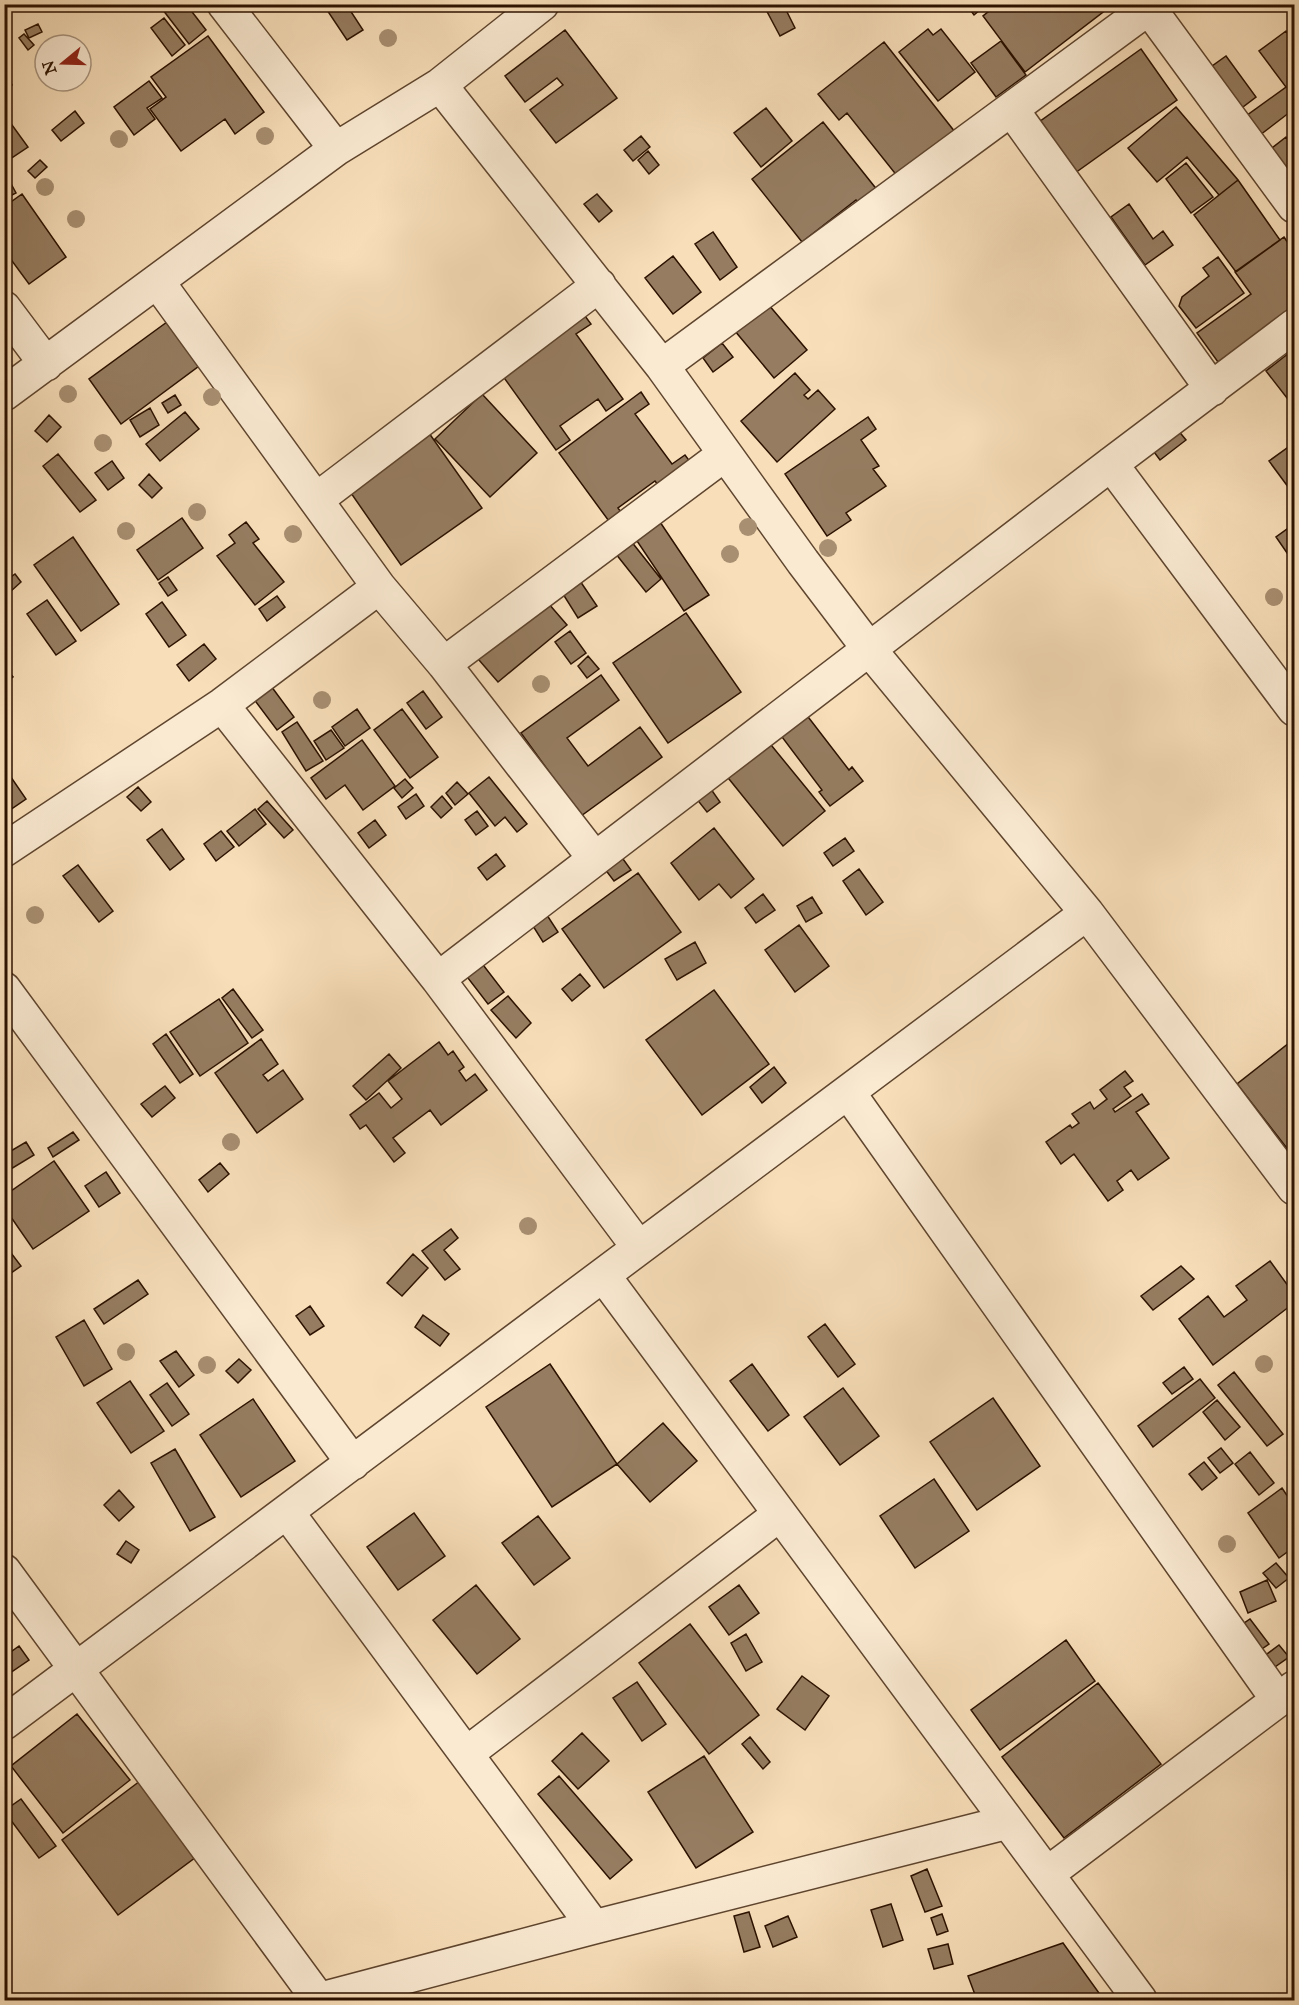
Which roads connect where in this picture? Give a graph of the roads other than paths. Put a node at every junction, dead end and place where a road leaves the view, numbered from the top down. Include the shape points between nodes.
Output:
1 (224, 4) edge
2 (542, 4) edge
3 (1150, 6) edge
4 (440, 85) junction
5 (1012, 110) junction
6 (336, 149) junction
7 (1294, 206) edge
8 (157, 281) junction
9 (599, 285) junction
10 (4, 308) edge
11 (1294, 326) edge
12 (46, 364) junction
13 (662, 366) junction
14 (1212, 389) junction
15 (4, 394) edge
16 (725, 454) junction
17 (1111, 464) junction
18 (316, 500) junction
19 (379, 587) junction
20 (869, 649) junction
21 (444, 664) junction
22 (222, 705) junction
23 (1294, 709) edge
24 (4, 849) edge
25 (595, 859) junction
26 (1087, 913) junction
27 (438, 979) junction
28 (4, 989) edge
29 (848, 1092) junction
30 (1294, 1188) edge
31 (639, 1248) junction
32 (603, 1275) junction
33 (353, 1463) junction
34 (287, 1512) junction
35 (780, 1514) junction
36 (4, 1571) edge
37 (76, 1669) junction
38 (1286, 1694) edge
39 (4, 1723) edge
40 (466, 1754) junction
41 (1008, 1822) junction
42 (1047, 1874) junction
43 (594, 1927) junction
44 (363, 1994) edge
45 (319, 2000) edge
46 (1140, 2001) edge

1 - 6 street
2 - 4 street
3 - 5 street
3 - 7 street
4 - 6 street
4 - 9 street
5 - 13 street
5 - 14 street
6 - 8 street
8 - 12 street
8 - 18 street
9 - 13 street
9 - 18 street
10 - 12 street
11 - 14 street
12 - 15 street
13 - 16 street
14 - 17 street
16 - 20 street
16 - 21 street
17 - 20 street
17 - 23 street
18 - 19 street
19 - 21 street
19 - 22 street
20 - 25 street
20 - 26 street
21 - 25 street
22 - 24 street
22 - 27 street
25 - 27 street
26 - 29 street
26 - 30 street
27 - 31 street
28 - 33 street
29 - 31 street
29 - 38 street
31 - 32 street
32 - 33 street
32 - 35 street
33 - 34 street
34 - 37 street
34 - 40 street
35 - 40 street
35 - 41 street
36 - 37 street
37 - 39 street
37 - 45 street
38 - 42 street
40 - 43 street
41 - 42 street
41 - 43 street
42 - 46 street
43 - 44 street
44 - 45 street

